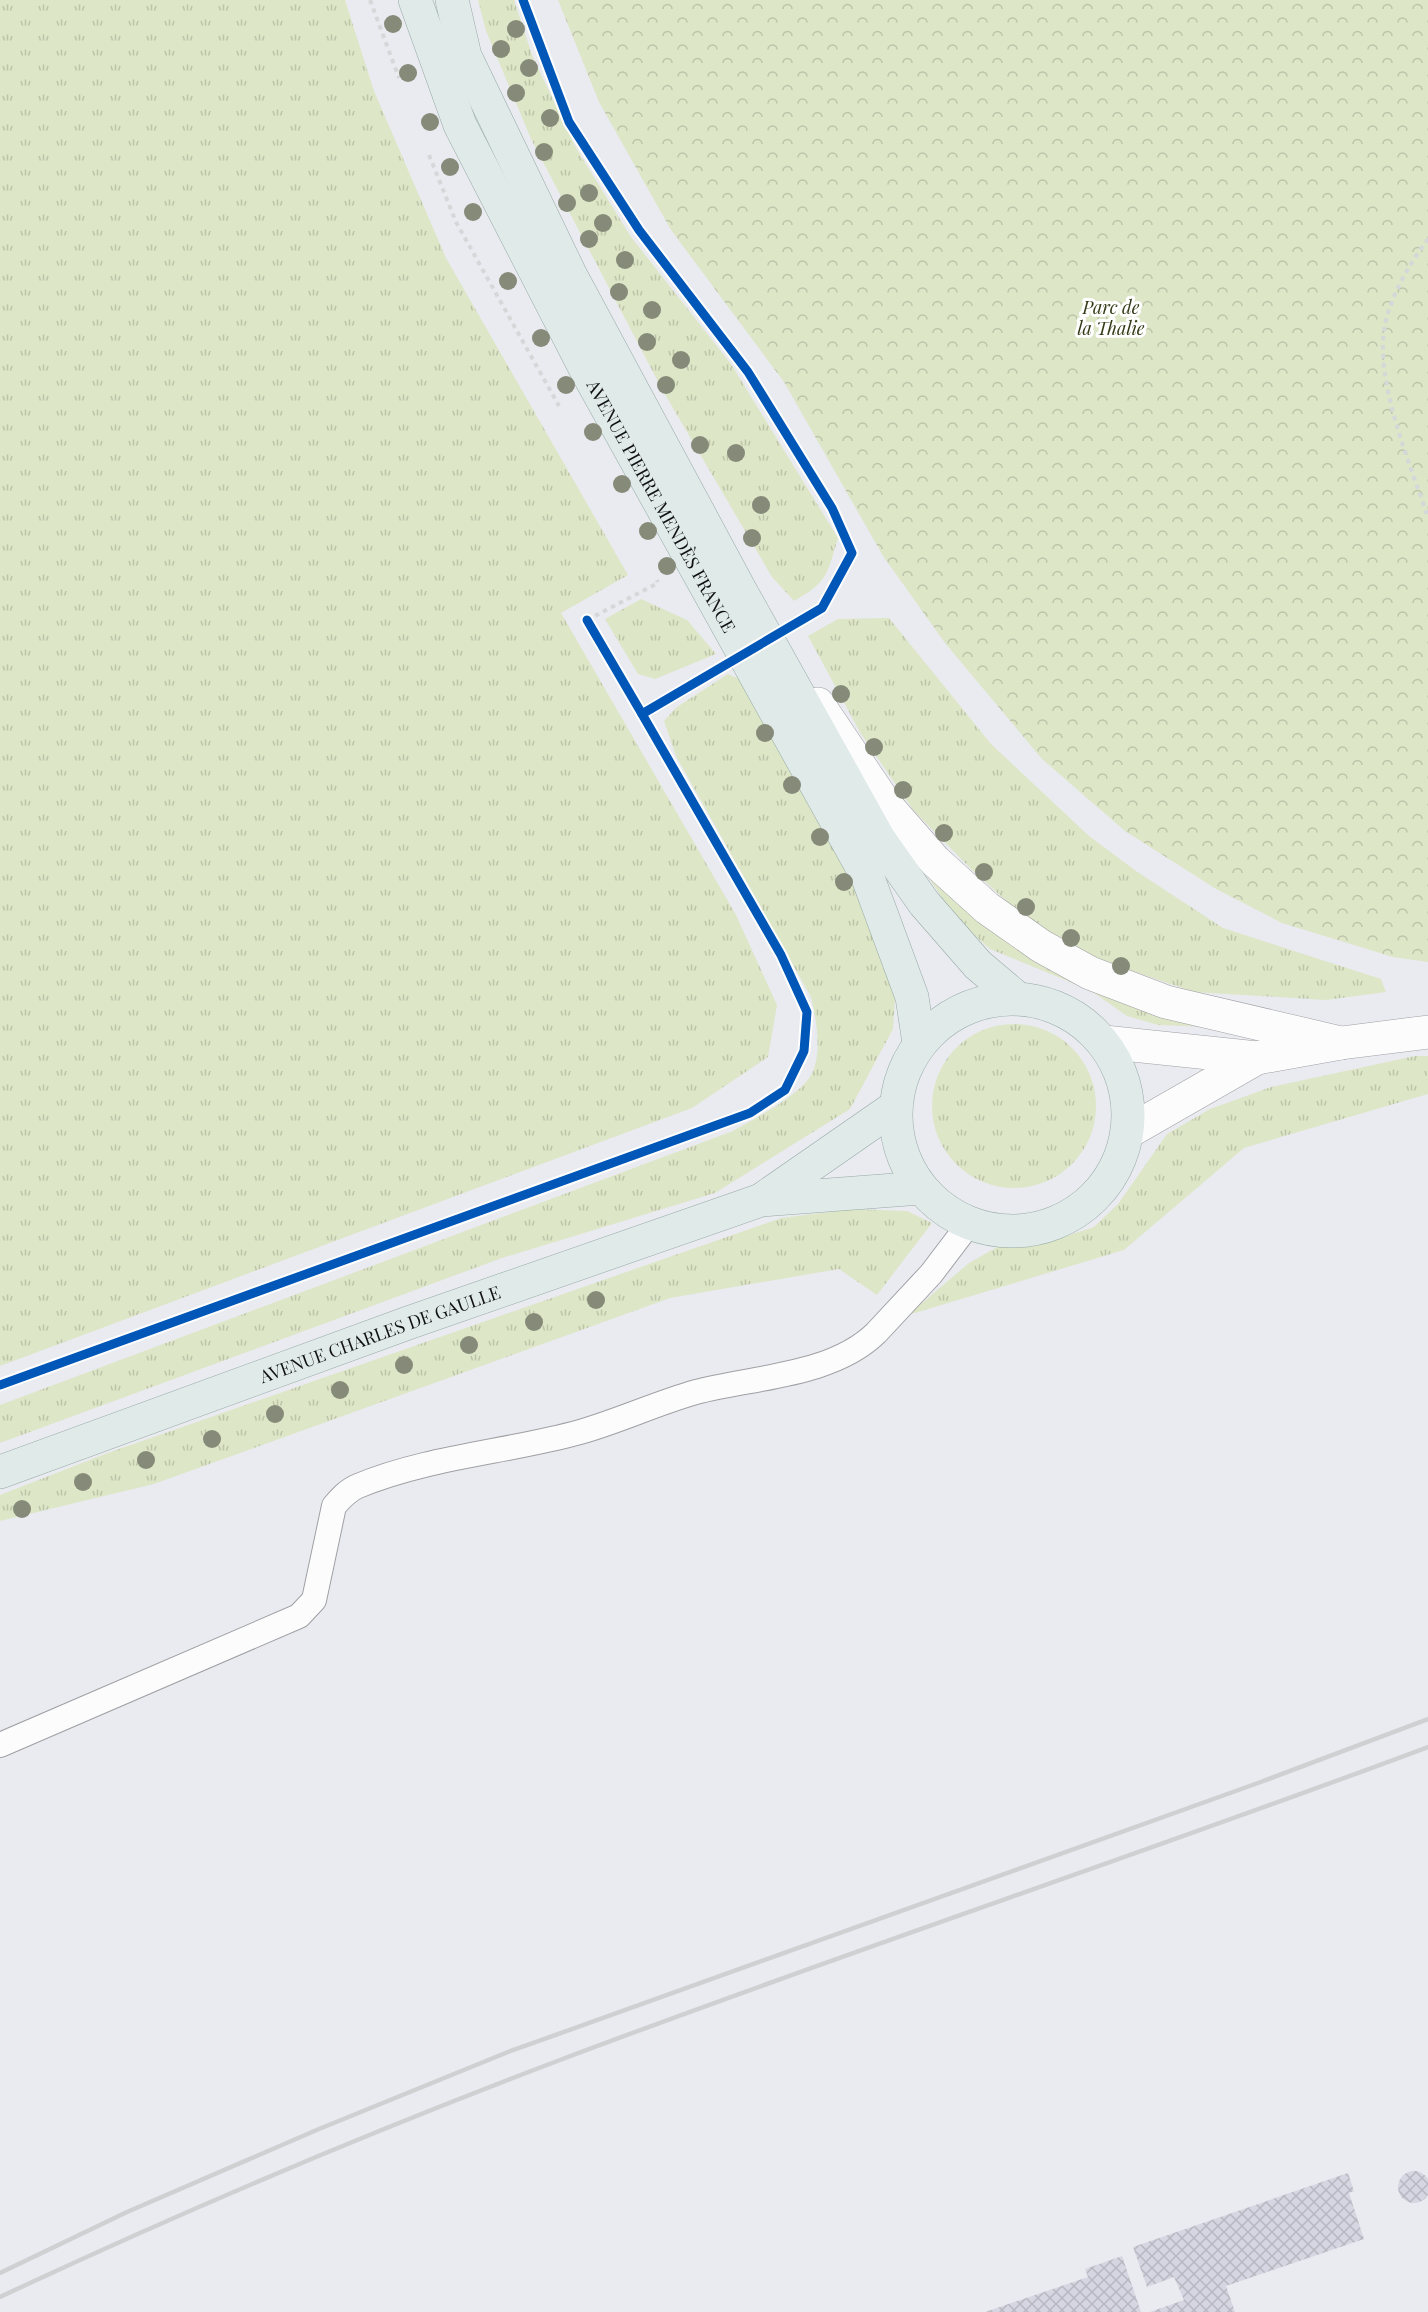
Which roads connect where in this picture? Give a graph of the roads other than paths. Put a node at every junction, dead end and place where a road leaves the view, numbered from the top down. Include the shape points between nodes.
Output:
1 (415, 0) edge
2 (452, 0) edge
3 (739, 588) junction
4 (1017, 998) junction
5 (1428, 1032) edge
6 (1104, 1042) junction
7 (919, 1043) junction
8 (1341, 1043) junction
9 (1257, 1058) junction
10 (895, 1107) junction
11 (1128, 1132) junction
12 (921, 1188) junction
13 (761, 1200) junction
14 (969, 1224) junction
15 (0, 1472) edge
16 (0, 1745) edge

1 - 7 main road, AVENUE PIERRE MENDÈS FRANCE via 460,125 586,370 868,878 912,997
2 - 3 main road, AVENUE PIERRE MENDÈS FRANCE via 465,56 570,274
3 - 4 main road, AVENUE PIERRE MENDÈS FRANCE via 879,839 924,903 978,965
3 - 8 main road via 886,805 935,861 987,908 1041,946 1090,973 1166,1002
4 - 6 main road, AVENUE PIERRE MENDÈS FRANCE via 1050,1004 1080,1019
4 - 7 main road, AVENUE PIERRE MENDÈS FRANCE via 989,1000 963,1009
5 - 8 main road
6 - 9 main road
6 - 11 main road, AVENUE PIERRE MENDÈS FRANCE via 1125,1084
7 - 10 main road, AVENUE PIERRE MENDÈS FRANCE via 903,1074
8 - 9 main road
9 - 11 main road
10 - 12 main road, AVENUE PIERRE MENDÈS FRANCE via 903,1155
10 - 13 main road, AVENUE CHARLES DE GAULLE
11 - 14 main road, AVENUE PIERRE MENDÈS FRANCE via 1118,1166 1099,1194 1071,1216 1039,1229 1004,1232
12 - 13 main road, AVENUE CHARLES DE GAULLE
12 - 14 main road, AVENUE PIERRE MENDÈS FRANCE via 943,1209
13 - 15 main road, AVENUE CHARLES DE GAULLE
14 - 16 lane via 931,1274 876,1333 836,1358 784,1375 697,1392 580,1432 422,1466 358,1486 334,1506 314,1600 300,1616

